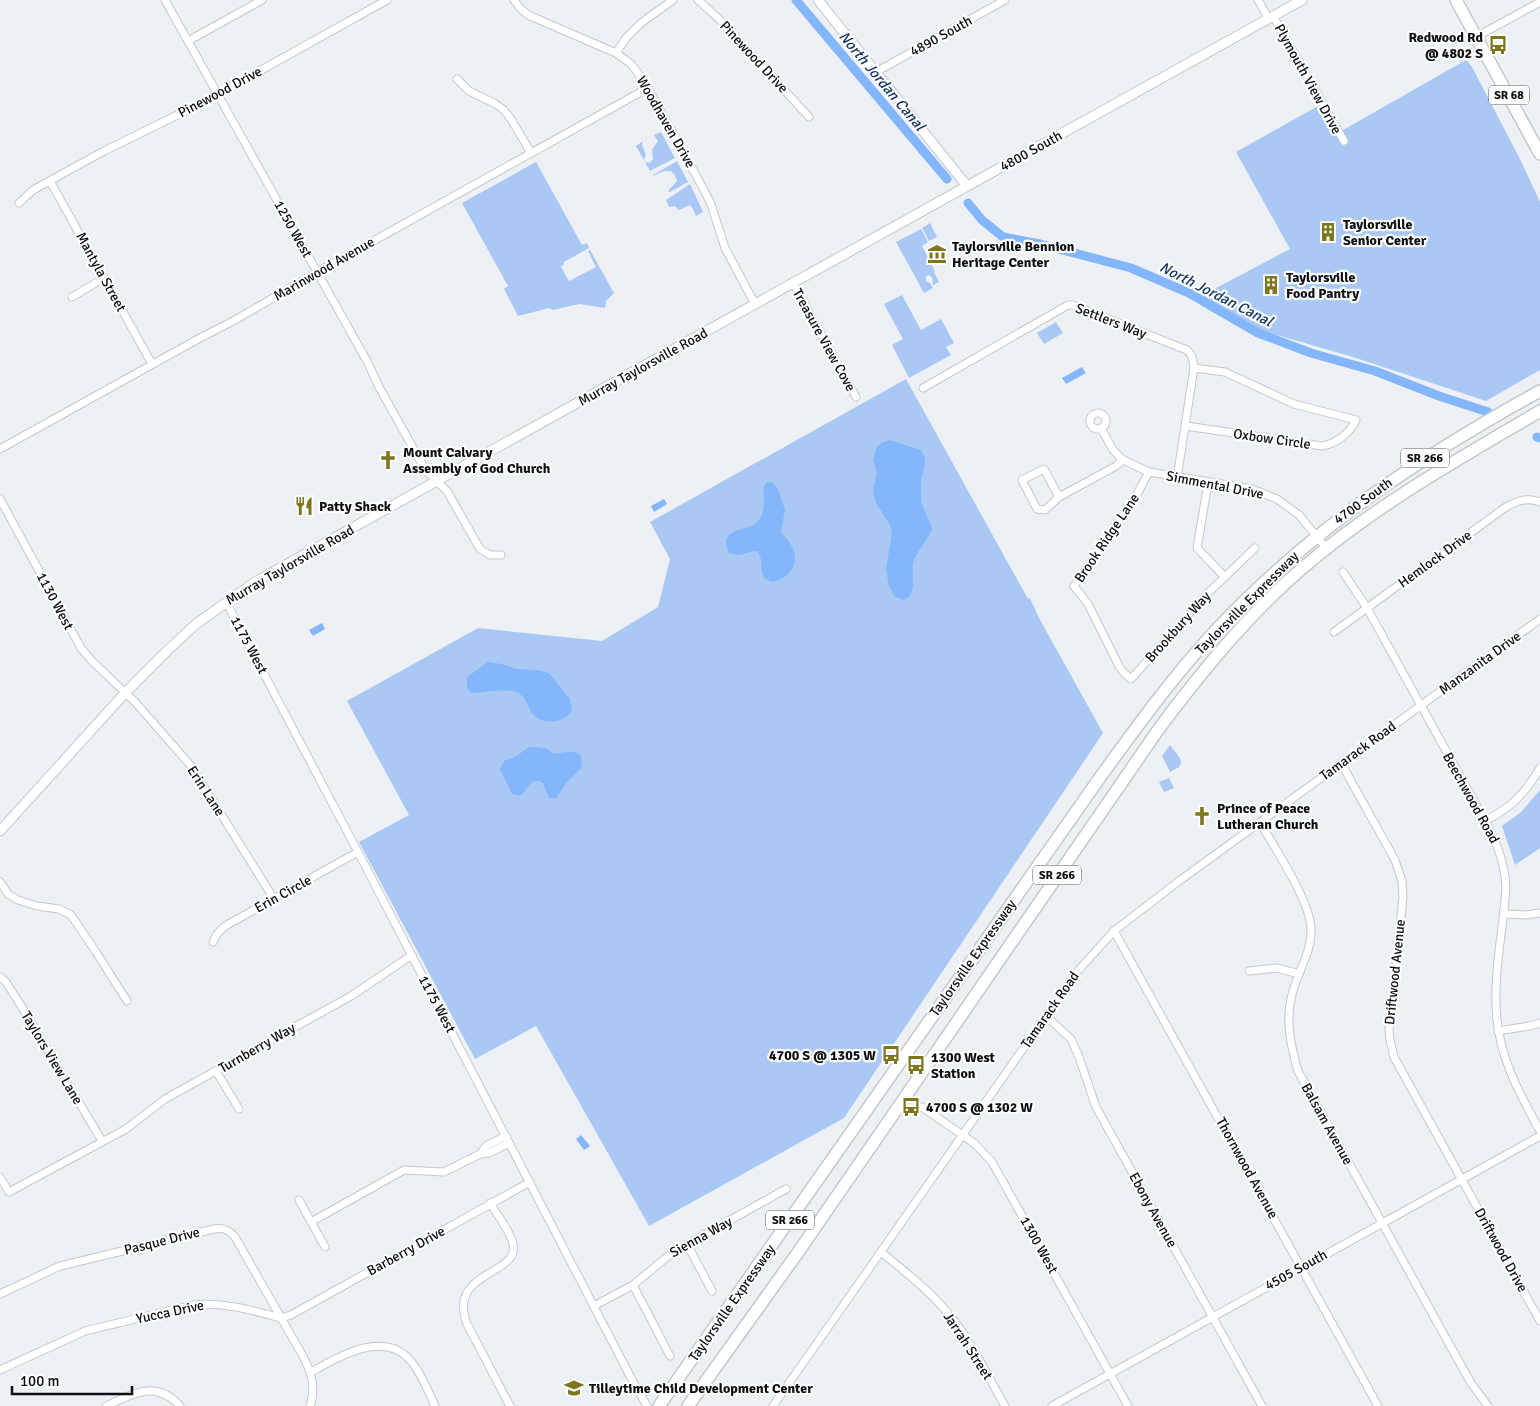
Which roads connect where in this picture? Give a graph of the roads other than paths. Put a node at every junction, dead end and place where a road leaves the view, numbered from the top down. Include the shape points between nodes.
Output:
1 (165, 0) edge
2 (262, 0) edge
3 (387, 0) edge
4 (514, 0) edge
5 (673, 0) edge
6 (698, 0) edge
7 (818, 0) edge
8 (1005, 0) edge
9 (1258, 0) edge
10 (1302, 0) edge
11 (1456, 0) edge
12 (1540, 2) edge
13 (1271, 17) junction
14 (1476, 37) junction
15 (188, 41) junction
16 (616, 53) junction
17 (876, 72) junction
18 (457, 79) dead end
19 (648, 88) junction
20 (217, 94) junction
21 (808, 117) dead end
22 (1344, 141) dead end
23 (531, 153) junction
24 (1540, 154) edge
25 (50, 181) junction
26 (967, 186) junction
27 (19, 203) dead end
28 (317, 273) junction
29 (104, 278) junction
30 (793, 283) junction
31 (72, 297) dead end
32 (755, 304) junction
33 (152, 364) junction
34 (1194, 368) junction
35 (923, 388) dead end
36 (1540, 391) edge
37 (856, 397) dead end
38 (1540, 411) edge
39 (1186, 426) junction
40 (1101, 428) dead end
41 (0, 449) edge
42 (1123, 460) junction
43 (1149, 472) junction
44 (1177, 478) junction
45 (437, 481) junction
46 (1208, 483) junction
47 (1059, 497) junction
48 (0, 499) edge
49 (1540, 502) edge
50 (1316, 536) junction
51 (1255, 548) dead end
52 (1326, 548) junction
53 (501, 555) dead end
54 (1343, 572) dead end
55 (1225, 577) junction
56 (226, 602) junction
57 (1367, 608) junction
58 (1540, 620) edge
59 (1334, 632) dead end
60 (1131, 679) joint
61 (126, 692) junction
62 (1421, 706) junction
63 (1341, 763) junction
64 (1540, 768) edge
65 (1485, 821) junction
66 (1260, 822) junction
67 (0, 831) edge
68 (358, 852) junction
69 (0, 882) edge
70 (274, 899) junction
71 (1540, 913) edge
72 (1504, 914) junction
73 (1114, 931) junction
74 (213, 942) dead end
75 (412, 955) junction
76 (1249, 971) dead end
77 (1299, 974) junction
78 (0, 977) edge
79 (127, 1001) dead end
80 (1046, 1016) junction
81 (1540, 1023) edge
82 (1498, 1031) junction
83 (216, 1071) junction
84 (922, 1107) dead end
85 (239, 1109) dead end
86 (1540, 1131) edge
87 (962, 1135) junction
88 (1540, 1136) edge
89 (508, 1139) junction
90 (102, 1141) junction
91 (0, 1177) edge
92 (1461, 1179) junction
93 (530, 1182) junction
94 (786, 1189) dead end
95 (299, 1200) dead end
96 (490, 1204) junction
97 (311, 1222) junction
98 (1382, 1223) junction
99 (687, 1244) junction
100 (325, 1248) dead end
101 (880, 1252) junction
102 (1302, 1267) junction
103 (633, 1285) junction
104 (712, 1291) dead end
105 (0, 1294) edge
106 (594, 1306) junction
107 (1212, 1316) junction
108 (281, 1318) junction
109 (1540, 1321) edge
110 (670, 1356) dead end
111 (0, 1370) edge
112 (310, 1372) junction
113 (1110, 1374) junction
114 (106, 1406) edge
115 (180, 1406) edge
116 (310, 1406) edge
117 (436, 1406) edge
118 (510, 1406) edge
119 (647, 1406) edge
120 (659, 1406) edge
121 (688, 1406) edge
122 (773, 1406) edge
123 (1005, 1406) edge
124 (1052, 1406) edge
125 (1128, 1406) edge
126 (1262, 1406) edge
127 (1378, 1406) edge
128 (1488, 1406) edge

1 - 15 street, 1250 West
2 - 15 street
3 - 20 street, Pinewood Drive
4 - 16 street, Woodhaven Drive via 528,15
5 - 16 street via 641,22
6 - 21 street, Pinewood Drive
7 - 17 street
8 - 17 street, 4890 South
9 - 13 street, Plymouth View Drive
10 - 13 street
11 - 14 main road, SR 68
12 - 14 street
13 - 22 street, Plymouth View Drive
13 - 26 street, 4800 South
14 - 24 main road, SR 68
15 - 20 street, 1250 West
16 - 19 street, Woodhaven Drive via 636,69
17 - 26 street
18 - 23 street via 469,91 504,110
19 - 23 street, Marinwood Avenue
19 - 32 street, Woodhaven Drive via 711,204 724,248
20 - 25 street, Pinewood Drive via 104,150
20 - 28 street, 1250 West
23 - 28 street, Marinwood Avenue
25 - 27 street, Pinewood Drive via 30,192
25 - 29 street, Mantyla Street
26 - 30 street, 4800 South
28 - 33 street, Marinwood Avenue
28 - 45 street, 1250 West via 426,471
29 - 31 street
29 - 33 street, Mantyla Street
30 - 32 street, Murray Taylorsville Road
30 - 37 street, Treasure View Cove
32 - 45 street, Murray Taylorsville Road
33 - 41 street, Marinwood Avenue
34 - 35 street, Settlers Way via 1187,350 1068,305
34 - 39 street
34 - 39 street, Oxbow Circle via 1225,372 1294,404 1356,420 1342,436 1322,446
36 - 50 main road, 4700 South / SR 266 via 1413,466
38 - 52 main road, 4700 South / SR 266 via 1405,492
39 - 44 street
40 - 42 street, Simmental Drive via 1113,450
42 - 43 street, Simmental Drive
42 - 47 street
43 - 44 street, Simmental Drive
43 - 60 street, Brook Ridge Lane via 1074,586 1088,604 1119,666
44 - 46 street, Simmental Drive
45 - 53 street, 1250 West via 446,490 480,549 490,555
45 - 56 street, Murray Taylorsville Road via 255,582
46 - 50 street, Simmental Drive via 1252,489 1269,495 1292,509
46 - 55 street via 1197,548
47 - 47 street via 1045,510 1037,509 1022,480 1044,469
48 - 61 street, 1130 West via 81,648
49 - 57 street, Hemlock Drive via 1524,500 1506,507
50 - 52 street, Simmental Drive
50 - 120 main road, Taylorsville Expressway / SR 266 via 1218,627 1146,714
51 - 55 street, Brookbury Way
52 - 121 main road, Taylorsville Expressway / SR 266 via 1251,618 1169,716 805,1243
54 - 57 street, Beechwood Road
55 - 60 street, Brookbury Way
56 - 61 street, Murray Taylorsville Road via 196,624
56 - 68 street, 1175 West
57 - 59 street, Hemlock Drive
57 - 62 street, Beechwood Road
58 - 62 street, Manzanita Drive
61 - 67 street, Murray Taylorsville Road
61 - 70 street, Erin Lane via 191,766
62 - 63 street, Tamarack Road
62 - 65 street, Beechwood Road
63 - 66 street, Tamarack Road
63 - 92 street, Driftwood Avenue via 1395,860 1402,881 1389,1029 1391,1049
64 - 65 street via 1516,802
65 - 72 street, Beechwood Road via 1504,864
66 - 73 street, Tamarack Road
66 - 77 street, Balsam Avenue via 1308,911 1310,946
68 - 70 street, Erin Circle
68 - 75 street, 1175 West
69 - 79 street via 8,894 18,900 59,909 71,915
70 - 74 street, Erin Circle via 225,926
71 - 72 street via 1526,916
72 - 82 street, Beechwood Road via 1496,1002
73 - 80 street, Tamarack Road via 1076,973
73 - 102 street, Thornwood Avenue
75 - 83 street, Turnberry Way via 350,996
75 - 89 street, 1175 West
76 - 77 street via 1277,968
77 - 98 street, Balsam Avenue via 1291,995 1289,1020 1292,1053 1298,1071
78 - 90 street, Taylors View Lane via 24,1010
80 - 87 street, Tamarack Road
80 - 107 street, Ebony Avenue via 1071,1039 1096,1107
81 - 82 street
82 - 86 street, Beechwood Road via 1515,1084
83 - 85 street
83 - 90 street, Turnberry Way via 165,1099 126,1129
84 - 87 street, 1300 West
87 - 101 street, Tamarack Road
87 - 113 street, 1300 West via 983,1152 1000,1174
88 - 92 street, 4505 South
89 - 93 street, 1175 West
89 - 97 street via 489,1153 480,1154 444,1172 404,1170
90 - 91 street, Turnberry Way via 9,1192
92 - 98 street, 4505 South
92 - 109 street, Driftwood Drive
93 - 96 street, Barberry Drive
93 - 106 street, 1175 West
94 - 99 street, Sienna Way
95 - 97 street
96 - 108 street, Barberry Drive
96 - 118 street via 510,1236 513,1252 508,1261 470,1288 463,1312
97 - 100 street
98 - 102 street, 4505 South
98 - 128 street, Balsam Avenue via 1466,1375
99 - 103 street, Sienna Way via 665,1257
99 - 104 street
101 - 122 street, Tamarack Road
101 - 123 street, Jarrah Street via 947,1311 968,1340
102 - 107 street, 4505 South
102 - 127 street, Thornwood Avenue
103 - 106 street, Sienna Way
103 - 110 street
105 - 108 street, Pasque Drive via 60,1266 223,1228 235,1237
106 - 119 street, 1175 West
107 - 113 street, 4505 South
107 - 126 street, Ebony Avenue
108 - 111 street, Yucca Drive via 236,1306 193,1305 85,1331
108 - 112 street
112 - 116 street via 313,1392
112 - 117 street via 364,1348 382,1345 403,1353 414,1364
113 - 124 street, 4505 South
113 - 125 street, 1300 West
114 - 115 street via 149,1390 164,1393

